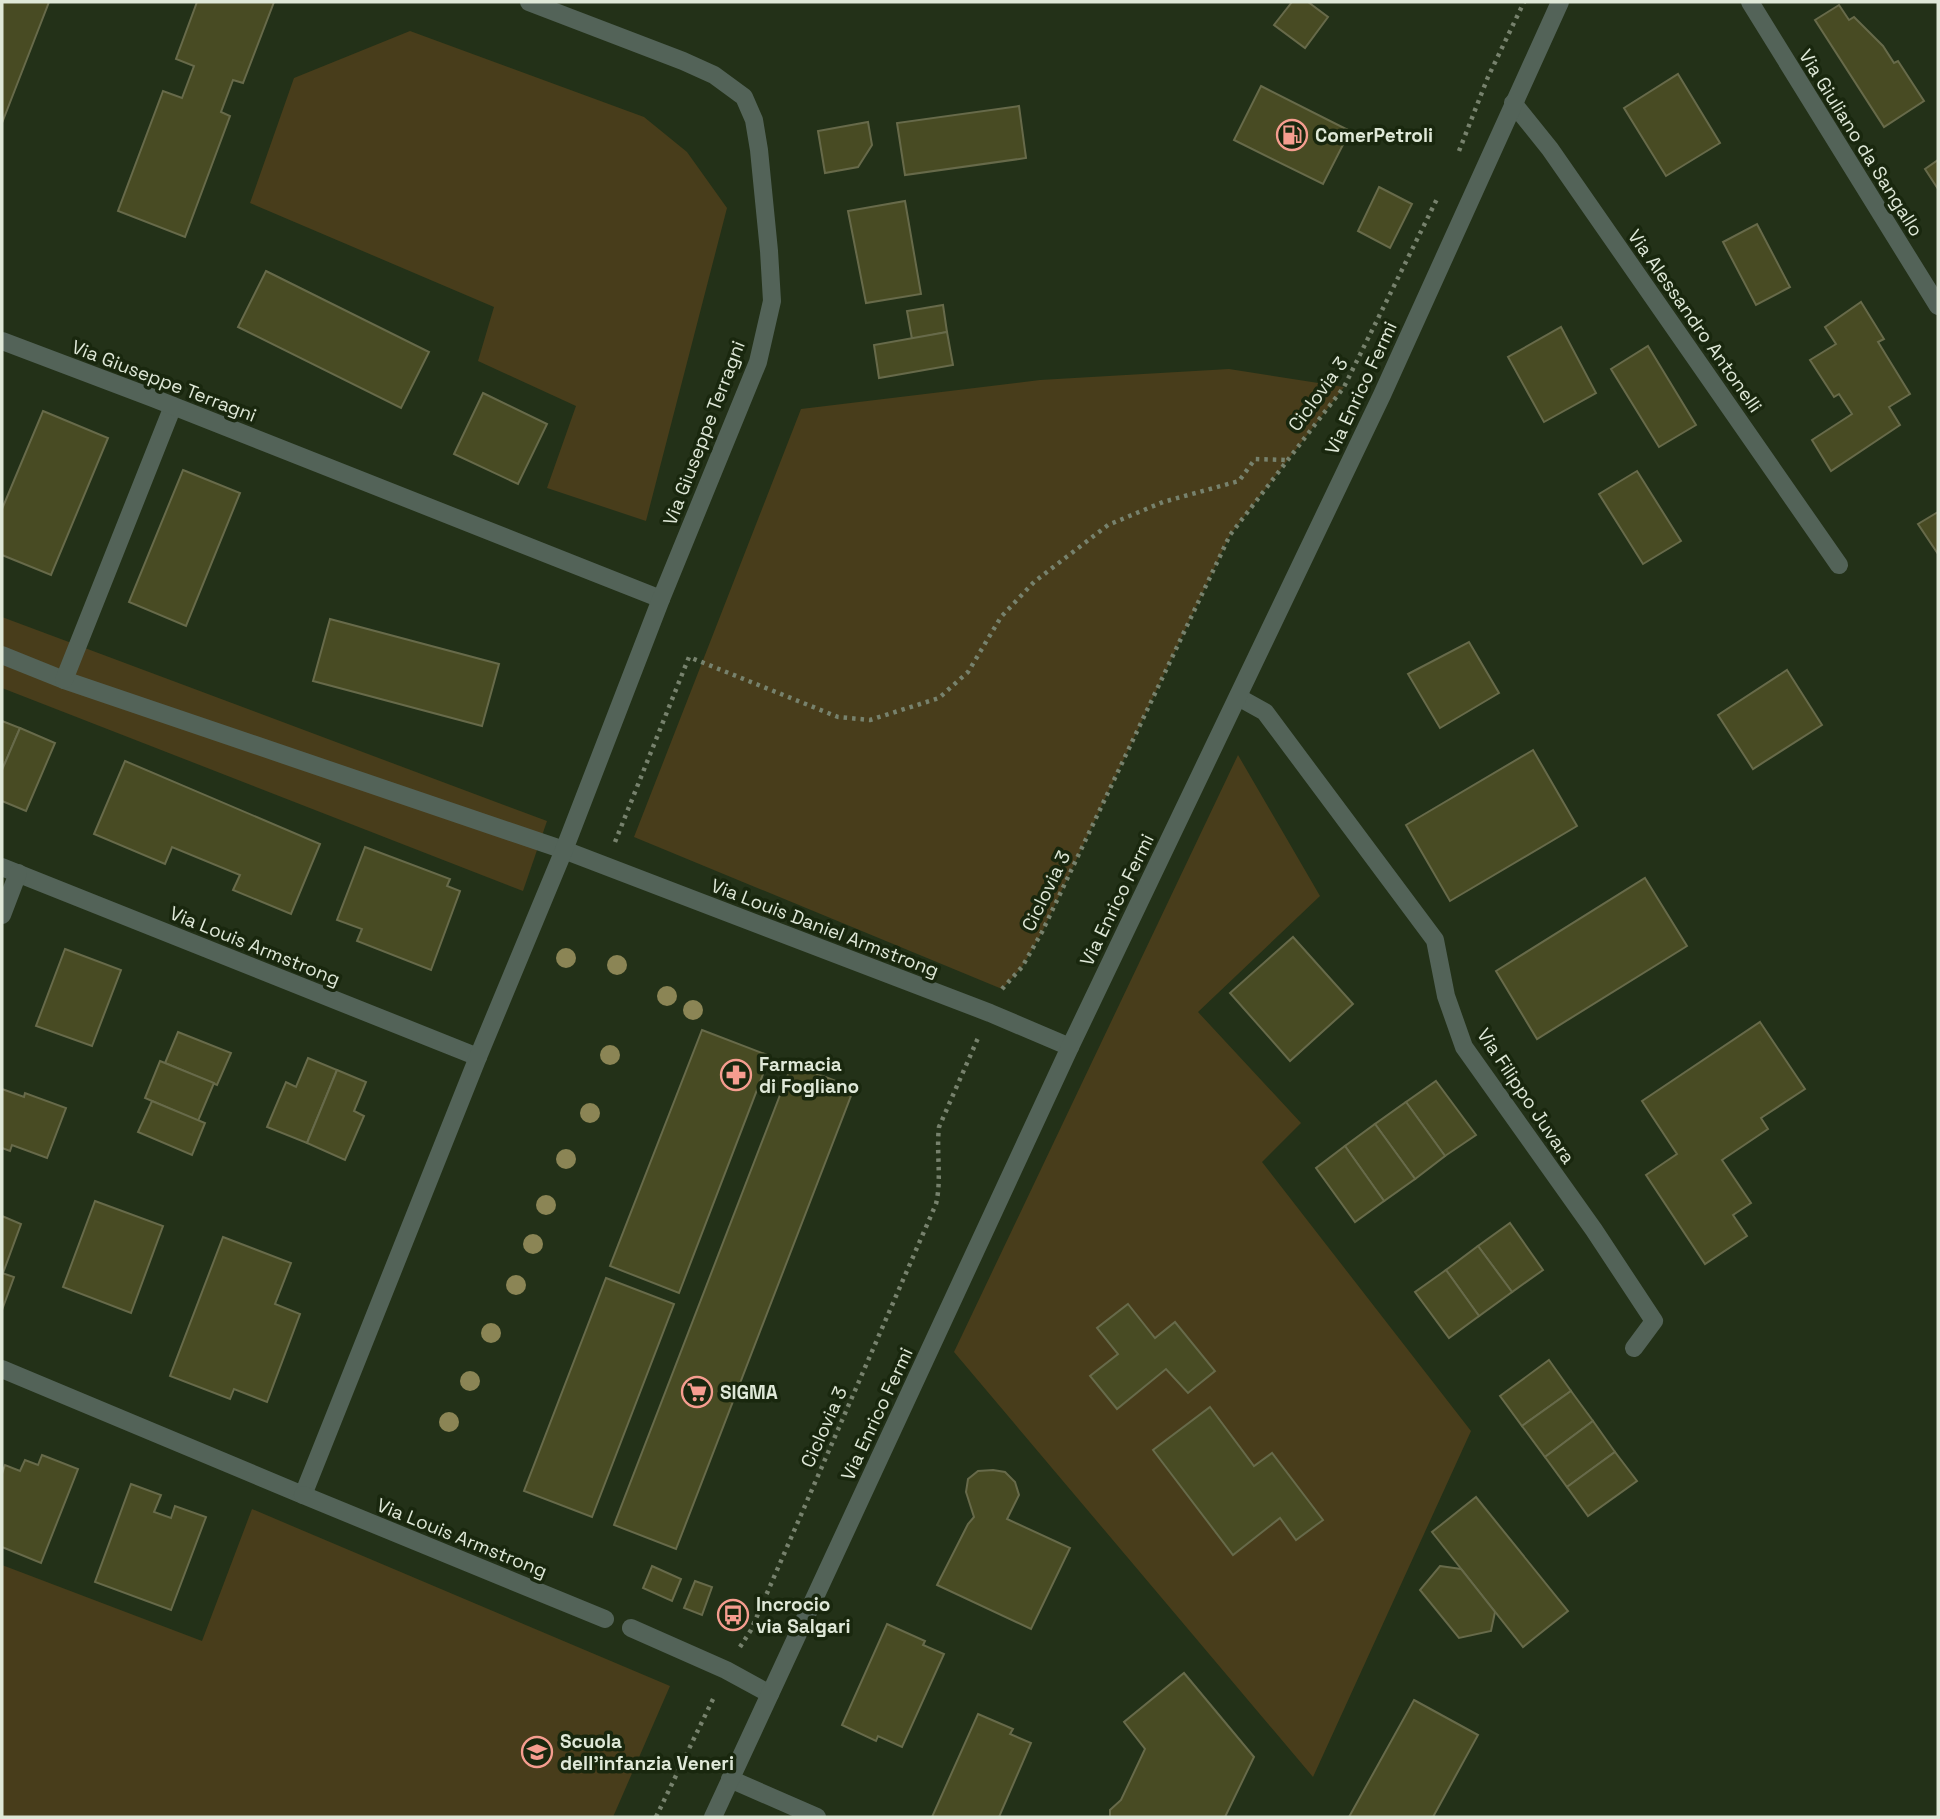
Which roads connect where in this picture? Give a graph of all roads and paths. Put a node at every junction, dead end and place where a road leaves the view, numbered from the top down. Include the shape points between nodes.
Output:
1 (529, 2) edge
2 (1524, 2) edge
3 (1560, 2) edge
4 (1750, 2) edge
5 (1513, 103) junction
6 (1458, 154) dead end
7 (1442, 188) dead end
8 (1938, 306) edge
9 (2, 341) edge
10 (173, 406) junction
11 (1286, 460) junction
12 (1839, 565) dead end
13 (661, 599) junction
14 (2, 655) edge
15 (64, 680) junction
16 (1238, 697) junction
17 (564, 850) junction
18 (606, 866) junction
19 (10, 870) edge
20 (2, 915) edge
21 (990, 1013) junction
22 (1070, 1047) junction
23 (478, 1057) junction
24 (1634, 1348) dead end
25 (2, 1369) edge
26 (303, 1495) junction
27 (605, 1619) dead end
28 (631, 1628) dead end
29 (726, 1670) junction
30 (770, 1694) junction
31 (730, 1779) junction
32 (656, 1817) edge
33 (713, 1817) edge
34 (817, 1817) edge

1 - 13 street, Via Giuseppe Terragni via 714,75 744,97 754,120 772,301 758,362
2 - 6 path
3 - 5 street, Via Enrico Fermi
4 - 8 street, Via Giuliano da Sangallo
5 - 12 street, Via Alessandro Antonelli
5 - 16 street, Via Enrico Fermi
7 - 11 path, Ciclovia 3 via 1344,387
9 - 10 street, Via Giuseppe Terragni
10 - 13 street, Via Giuseppe Terragni
10 - 15 street
11 - 18 path via 1255,458 1239,481 1163,502 1108,526 1034,582 1001,617 968,671 939,698 870,720 838,717 689,657
11 - 21 path, Ciclovia 3 via 1230,535 1042,932
13 - 17 street, Via Giuseppe Terragni
14 - 15 street, Via Louis Daniel Armstrong
15 - 17 street, Via Louis Daniel Armstrong
16 - 22 street, Via Enrico Fermi
16 - 24 street, Via Filippo Juvara via 1265,712 1435,940 1446,996 1464,1047 1654,1321
17 - 18 street, Via Louis Daniel Armstrong
17 - 23 street
18 - 21 street, Via Louis Daniel Armstrong
19 - 20 street, Via Louis Armstrong
19 - 23 street, Via Louis Armstrong
21 - 22 street, Via Louis Daniel Armstrong
21 - 29 path, Ciclovia 3 via 939,1127 941,1178 936,1205 751,1630
22 - 30 street, Via Enrico Fermi
23 - 26 street
25 - 26 street, Via Louis Armstrong
26 - 27 street, Via Louis Armstrong
28 - 29 street
29 - 30 street
29 - 32 path, Ciclovia 3
30 - 31 street, Via Enrico Fermi
31 - 33 street, Via Enrico Fermi
31 - 34 street

